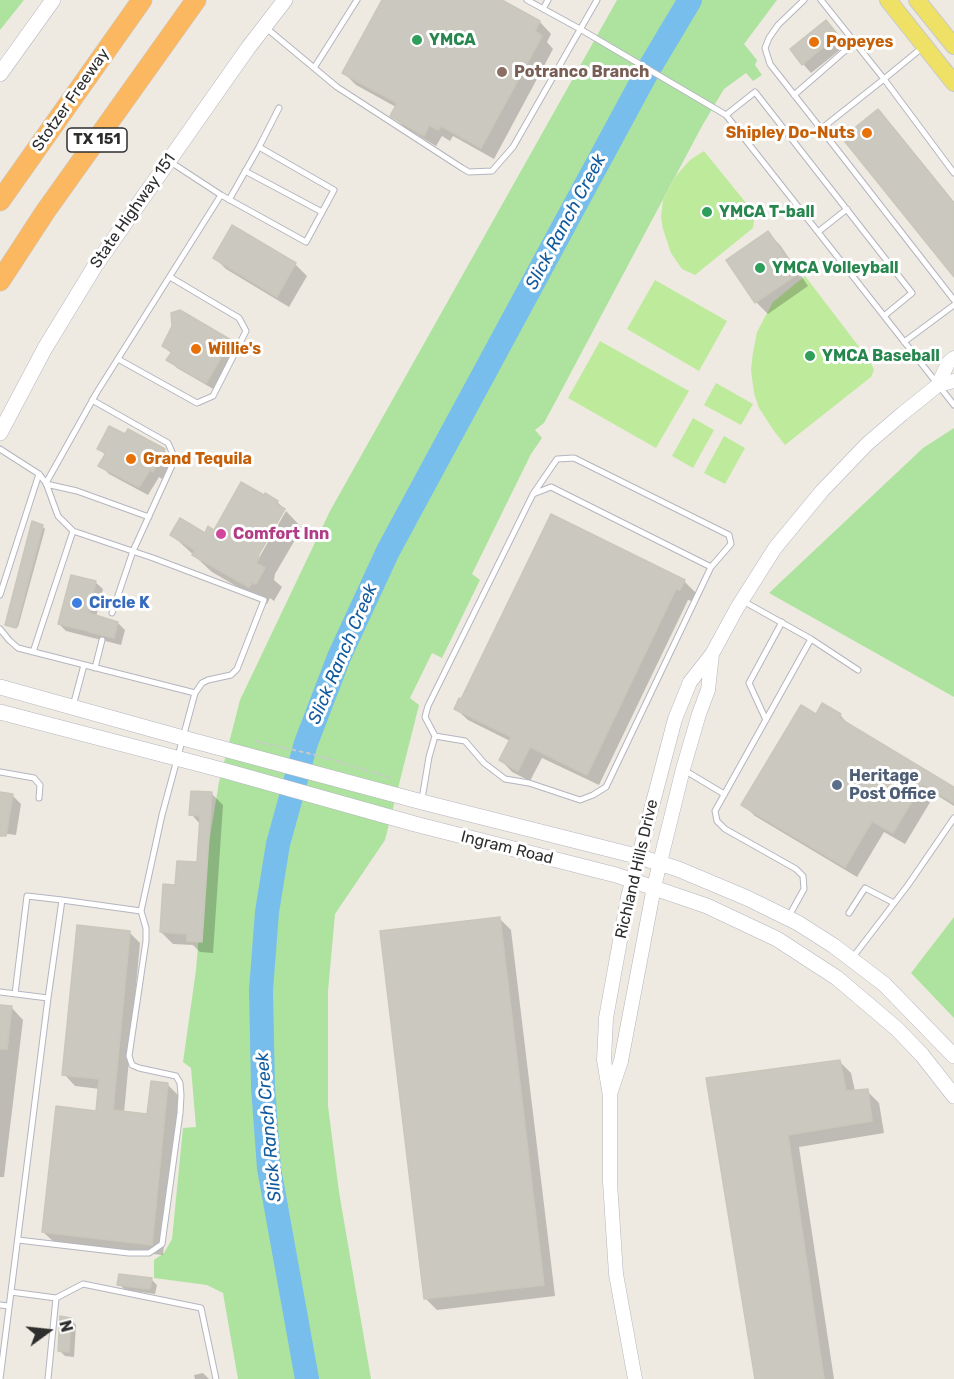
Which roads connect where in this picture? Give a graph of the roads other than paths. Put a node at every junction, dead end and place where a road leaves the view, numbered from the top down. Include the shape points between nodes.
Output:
1 (53, 0) edge
2 (142, 0) edge
3 (196, 0) edge
4 (285, 0) edge
5 (357, 0) edge
6 (527, 0) edge
7 (548, 0) edge
8 (597, 0) edge
9 (804, 0) edge
10 (821, 0) edge
11 (888, 0) edge
12 (923, 2) edge
13 (543, 9) junction
14 (264, 26) junction
15 (580, 29) junction
16 (855, 42) junction
17 (924, 46) junction
18 (954, 46) edge
19 (314, 68) junction
20 (0, 74) edge
21 (884, 79) junction
22 (954, 83) edge
23 (794, 94) junction
24 (279, 108) dead end
25 (726, 115) junction
26 (821, 129) junction
27 (259, 147) junction
28 (168, 160) junction
29 (245, 171) junction
30 (954, 173) edge
31 (221, 195) junction
32 (229, 200) junction
33 (0, 201) edge
34 (847, 210) junction
35 (322, 212) junction
36 (818, 232) junction
37 (170, 277) junction
38 (0, 281) edge
39 (954, 300) edge
40 (954, 305) edge
41 (884, 316) junction
42 (904, 342) junction
43 (118, 358) junction
44 (954, 358) edge
45 (954, 381) edge
46 (938, 385) junction
47 (92, 400) junction
48 (954, 405) edge
49 (0, 433) edge
50 (0, 450) edge
51 (39, 474) junction
52 (46, 484) junction
53 (533, 494) junction
54 (149, 516) junction
55 (74, 531) junction
56 (133, 551) junction
57 (711, 567) junction
58 (0, 595) edge
59 (742, 600) junction
60 (112, 613) dead end
61 (782, 622) junction
62 (0, 628) edge
63 (811, 639) junction
64 (102, 640) dead end
65 (33, 652) junction
66 (712, 654) junction
67 (84, 665) junction
68 (95, 668) junction
69 (858, 670) dead end
70 (0, 687) edge
71 (195, 693) junction
72 (73, 707) junction
73 (0, 712) edge
74 (766, 720) junction
75 (435, 736) junction
76 (183, 738) junction
77 (177, 760) junction
78 (683, 769) junction
79 (0, 772) edge
80 (724, 794) junction
81 (39, 798) dead end
82 (422, 802) junction
83 (954, 818) edge
84 (415, 825) junction
85 (639, 857) junction
86 (660, 862) junction
87 (633, 880) junction
88 (654, 887) junction
89 (62, 900) junction
90 (894, 903) junction
91 (141, 910) junction
92 (849, 913) dead end
93 (788, 918) junction
94 (852, 959) junction
95 (837, 978) junction
96 (0, 992) edge
97 (15, 994) junction
98 (48, 998) junction
99 (954, 1056) edge
100 (610, 1096) junction
101 (954, 1096) edge
102 (18, 1240) junction
103 (11, 1292) junction
104 (56, 1298) junction
105 (0, 1305) edge
106 (9, 1306) junction
107 (0, 1379) edge
108 (48, 1379) edge
109 (216, 1379) edge
110 (634, 1379) edge

1 - 20 main road
2 - 33 highway, Stotzer Freeway / TX 151
3 - 38 highway, TX 151
4 - 14 main road, State Highway 151
5 - 19 lane
6 - 13 lane
7 - 13 lane
8 - 15 lane
9 - 23 lane via 778,26 765,48 770,64
10 - 16 lane
11 - 17 main road
12 - 18 main road
13 - 15 lane
14 - 19 lane
14 - 28 main road, State Highway 151
15 - 19 lane via 513,147 492,171 469,172
15 - 25 lane
16 - 21 lane
16 - 23 lane
17 - 21 lane
17 - 22 main road
21 - 26 lane
21 - 30 lane
23 - 26 lane
24 - 27 lane
25 - 34 lane via 755,92
25 - 36 lane
26 - 39 lane
27 - 29 lane
27 - 35 lane via 334,190
28 - 31 lane
28 - 49 main road, State Highway 151 via 78,293
29 - 32 lane
29 - 35 lane
31 - 32 lane
31 - 37 lane
32 - 35 lane via 306,242
34 - 36 lane
34 - 41 lane via 912,294
36 - 41 lane
37 - 43 lane
37 - 43 lane via 239,318 246,331 213,396 197,403
40 - 42 lane
41 - 42 lane
42 - 46 lane
43 - 47 lane
44 - 46 street, Richland Hills Drive
45 - 46 street, Richland Hills Drive
46 - 48 lane
46 - 59 street, Richland Hills Drive via 867,444 822,491 775,549
47 - 52 lane
47 - 54 lane via 168,442 175,459
50 - 51 lane
51 - 52 lane
51 - 58 lane
52 - 54 lane
52 - 55 lane via 58,516
53 - 57 lane via 551,487
53 - 57 lane via 556,459 574,458 729,535 731,544
53 - 75 lane via 428,706 425,717
54 - 56 lane
55 - 56 lane
55 - 65 lane
56 - 60 lane
56 - 71 lane via 264,600 237,669 231,675 202,683
57 - 75 lane via 606,786 593,795 580,800 505,779 465,741
59 - 61 lane
59 - 66 street, Richland Hills Drive
61 - 63 lane
61 - 74 lane via 749,683
62 - 65 lane via 18,648
63 - 69 lane
63 - 74 lane
64 - 68 lane
65 - 67 lane
66 - 78 street, Richland Hills Drive via 708,690
66 - 85 street, Richland Hills Drive via 690,682 675,719
67 - 68 lane
67 - 72 lane
68 - 71 lane
70 - 72 main road, Ingram Road
71 - 76 lane
72 - 76 main road, Ingram Road
73 - 77 main road, Ingram Road
74 - 80 lane
75 - 82 lane
76 - 77 lane
76 - 82 main road, Ingram Road
77 - 84 main road, Ingram Road
77 - 91 lane
78 - 80 lane
78 - 86 street, Richland Hills Drive
79 - 81 lane via 34,778 40,785
80 - 93 lane via 715,811 717,821 803,876 804,889
82 - 84 main road
82 - 85 main road, Ingram Road
83 - 90 lane
84 - 87 main road, Ingram Road
85 - 86 main road, Ingram Road
85 - 87 street, Richland Hills Drive
86 - 88 street, Richland Hills Drive
86 - 93 main road, Ingram Road
87 - 88 main road, Ingram Road
87 - 100 street, Richland Hills Drive via 606,1018 604,1060
88 - 95 main road, Ingram Road via 741,921
88 - 100 street, Richland Hills Drive via 621,1061
89 - 91 lane
89 - 97 lane via 27,896
89 - 98 lane
90 - 92 lane via 865,888
90 - 94 lane
91 - 102 lane via 146,941 129,1056 132,1065 139,1068 176,1076 181,1095 162,1244 149,1253 129,1253
93 - 94 main road, Ingram Road
94 - 95 main road
94 - 99 main road, Ingram Road via 884,984
95 - 101 main road, Ingram Road via 922,1055
96 - 97 lane
97 - 98 lane
98 - 102 lane
100 - 110 street, Richland Hills Drive via 616,1274
102 - 103 lane
103 - 104 lane
103 - 106 lane
104 - 108 lane
104 - 109 lane via 83,1284 201,1308
105 - 106 lane
106 - 107 lane

